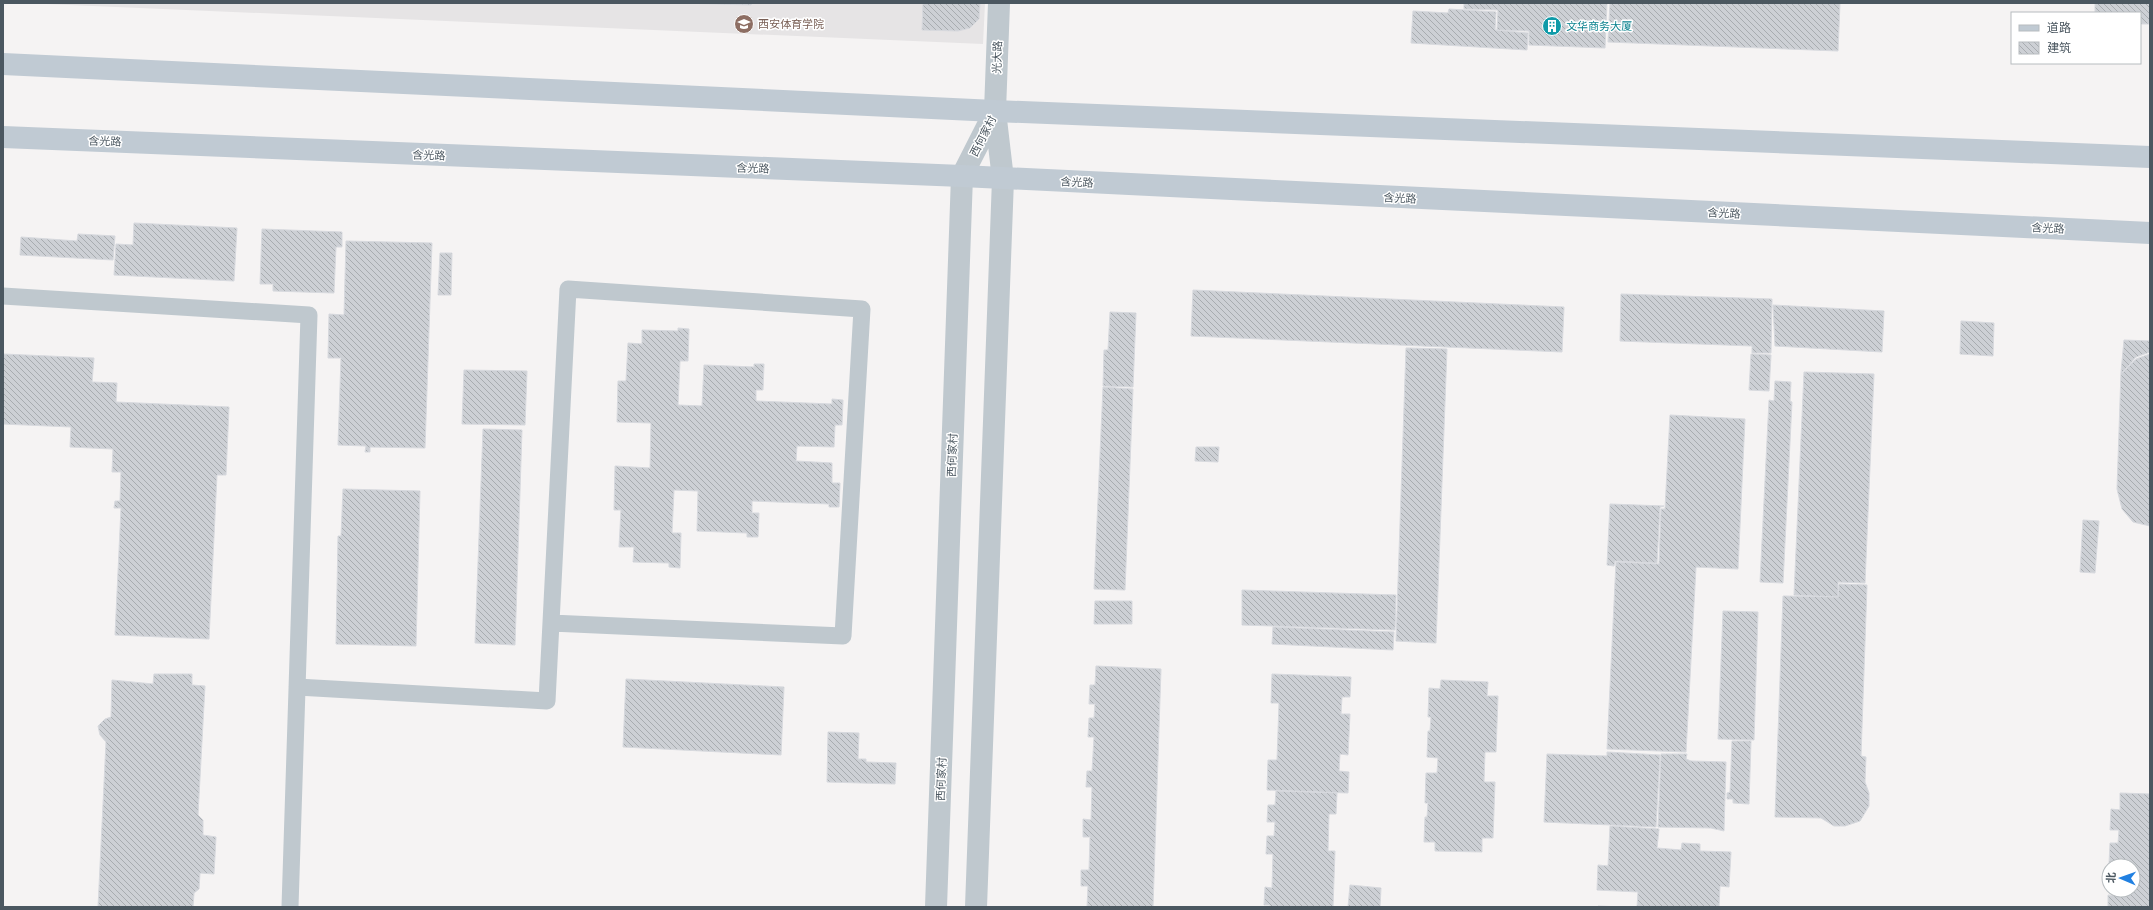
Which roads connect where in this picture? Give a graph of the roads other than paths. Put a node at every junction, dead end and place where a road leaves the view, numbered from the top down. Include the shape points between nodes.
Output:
1 (999, 3) edge
2 (3, 64) edge
3 (995, 111) junction
4 (3, 137) edge
5 (2150, 157) edge
6 (962, 176) junction
7 (1003, 179) junction
8 (2150, 233) edge
9 (3, 296) edge
10 (551, 623) junction
11 (296, 687) junction
12 (290, 907) edge
13 (936, 907) edge
14 (976, 907) edge

1 - 3 street, 光大路
2 - 3 main road
3 - 5 main road
3 - 6 street, 西何家村
3 - 7 street, 西何家村
4 - 6 main road, 含光路
6 - 7 main road, 含光路
6 - 13 street, 西何家村
7 - 8 main road, 含光路
7 - 14 street, 西何家村
9 - 11 lane via 309,315
10 - 10 lane via 568,289 862,309 843,636
10 - 11 lane via 547,701
11 - 12 lane

